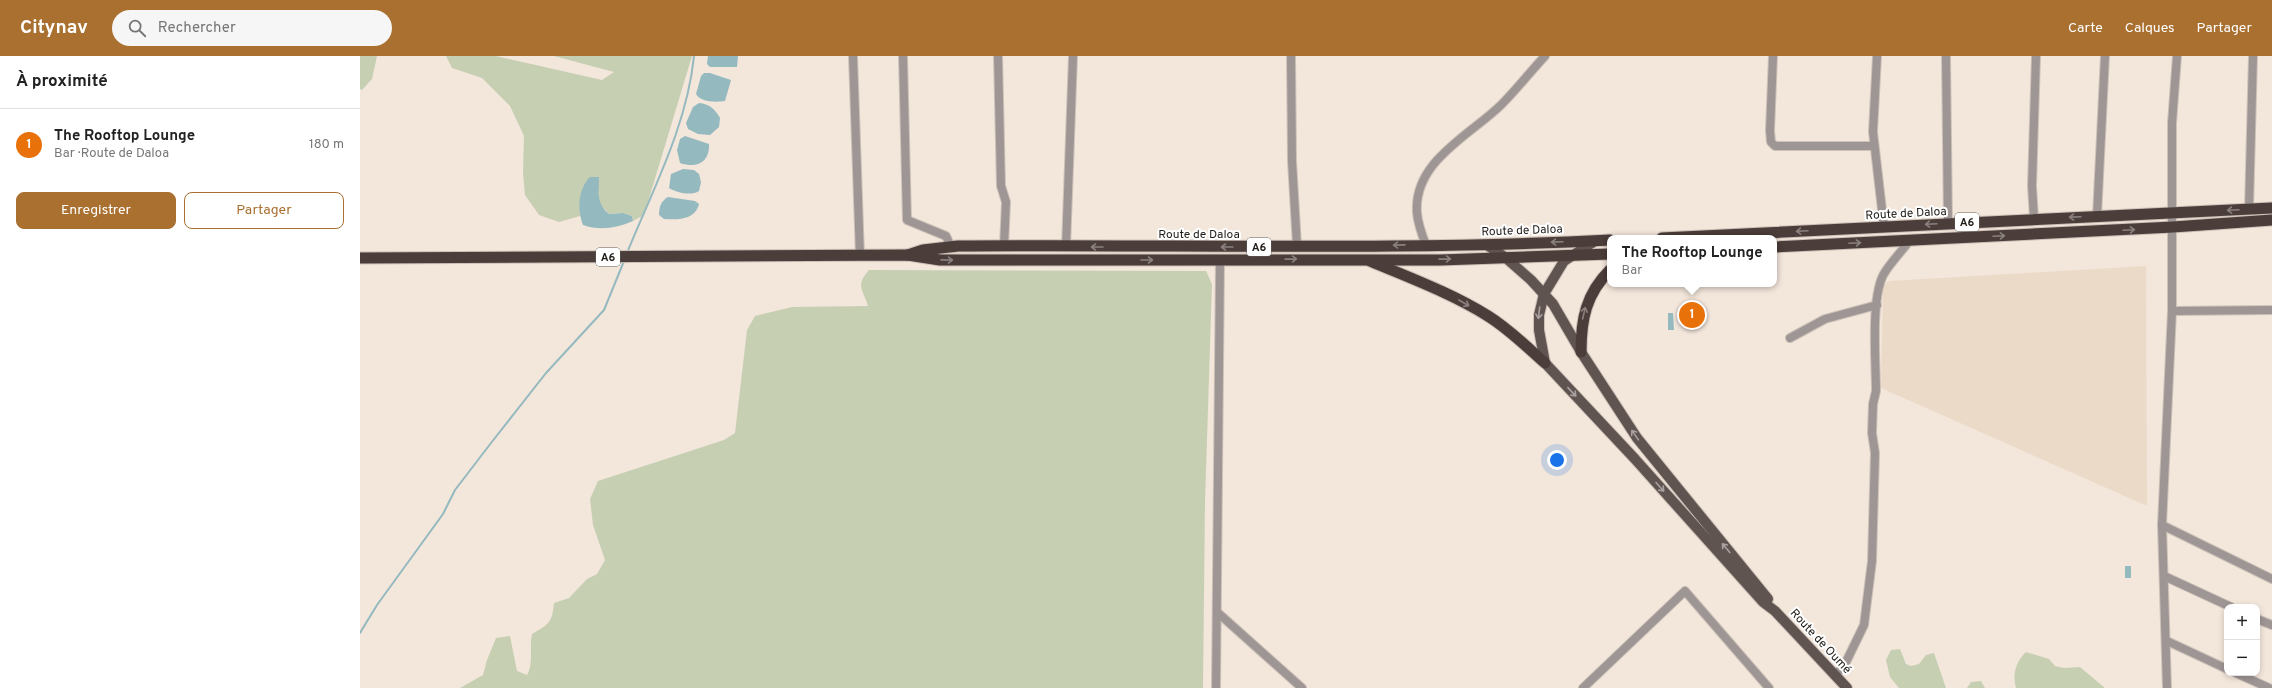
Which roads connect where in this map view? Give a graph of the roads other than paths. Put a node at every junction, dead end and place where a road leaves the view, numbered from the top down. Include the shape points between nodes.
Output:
1 (853, 56) edge
2 (903, 56) edge
3 (998, 56) edge
4 (1074, 56) edge
5 (1291, 56) edge
6 (1544, 56) edge
7 (1772, 56) edge
8 (1877, 56) edge
9 (1946, 56) edge
10 (2036, 56) edge
11 (2105, 56) edge
12 (2177, 56) edge
13 (2252, 56) edge
14 (1874, 146) junction
15 (2272, 208) edge
16 (2250, 209) junction
17 (2173, 213) junction
18 (2097, 216) junction
19 (2034, 218) junction
20 (2272, 220) edge
21 (1948, 224) junction
22 (1884, 227) junction
23 (2173, 227) junction
24 (1723, 235) edge
25 (1607, 240) edge
26 (1910, 240) junction
27 (1595, 241) junction
28 (1426, 245) junction
29 (1487, 245) junction
30 (1004, 246) junction
31 (1297, 246) junction
32 (951, 247) junction
33 (1066, 247) junction
34 (1777, 247) edge
35 (1607, 254) edge
36 (908, 255) junction
37 (860, 256) junction
38 (1571, 256) junction
39 (360, 258) edge
40 (1364, 258) junction
41 (1506, 258) junction
42 (1220, 260) junction
43 (1607, 274) edge
44 (1544, 294) junction
45 (1877, 305) junction
46 (2272, 310) edge
47 (2172, 311) junction
48 (1790, 338) dead end
49 (1581, 352) junction
50 (1545, 363) junction
51 (2162, 525) junction
52 (2164, 576) junction
53 (2272, 579) edge
54 (2225, 604) edge
55 (1775, 611) junction
56 (1217, 612) junction
57 (2260, 620) edge
58 (2272, 625) edge
59 (2167, 642) junction
60 (2224, 668) edge
61 (1835, 676) junction
62 (2243, 676) edge
63 (1216, 688) edge
64 (1302, 688) edge
65 (1583, 688) edge
66 (1769, 688) edge
67 (1847, 688) edge
68 (2167, 688) edge
69 (2269, 688) edge

1 - 37 street
2 - 32 street via 907,220 946,236
3 - 30 street via 1001,186 1006,202
4 - 33 street
5 - 31 street via 1292,161
6 - 28 street via 1502,104 1425,174 1418,195 1417,212
7 - 14 street via 1770,131 1771,142 1775,146
8 - 14 street
9 - 21 street
10 - 19 street via 2032,186
11 - 18 street
12 - 17 street via 2172,122
13 - 16 street
14 - 22 street
15 - 16 highway, Route de Daloa / A6
16 -> 17 highway, Route de Daloa / A6
17 - 18 highway, Route de Daloa / A6
17 - 23 street
18 -> 19 highway, Route de Daloa / A6
19 - 21 highway, Route de Daloa / A6
20 - 23 highway, A6
21 -> 22 highway, Route de Daloa / A6
22 -> 24 highway, Route de Daloa / A6
26 -> 23 highway, A6
23 - 47 street
25 - 27 highway, Route de Daloa / A6
34 -> 26 highway, A6
26 - 45 street via 1884,272 1879,285
27 -> 29 highway, Route de Daloa / A6
27 - 38 main road
28 - 29 highway, Route de Daloa / A6
28 -> 31 highway, Route de Daloa / A6
29 - 41 main road
30 - 32 highway, Route de Daloa / A6
30 - 33 highway, Route de Daloa / A6
31 -> 33 highway, Route de Daloa / A6
32 - 36 highway, Route de Daloa / A6 via 923,250
35 - 38 highway, A6
36 - 37 highway, A6
36 -> 42 highway, A6 via 940,260
37 - 39 highway, A6
38 - 41 highway, A6
38 - 44 main road via 1560,266
40 -> 41 highway, A6
42 -> 40 highway, A6
40 -> 50 highway via 1428,285 1488,317
41 - 44 main road
42 - 56 street
49 -> 43 highway via 1581,331 1587,302
44 - 49 main road via 1553,304
44 -> 50 main road via 1538,330
45 - 48 street via 1825,319
45 - 61 street via 1876,392 1872,434 1875,453 1872,561 1864,625 1846,662
46 - 47 street
47 - 51 street
55 -> 49 main road via 1760,587 1637,438
50 -> 55 main road via 1763,602
51 - 52 street
51 - 53 street
52 - 54 street
52 - 59 street
55 - 61 main road, Route de Oumé
56 - 63 street
56 - 64 street
57 - 58 street
59 - 60 street
59 - 68 street
61 - 67 main road, Route de Oumé
62 - 69 street
65 - 66 street via 1685,591

